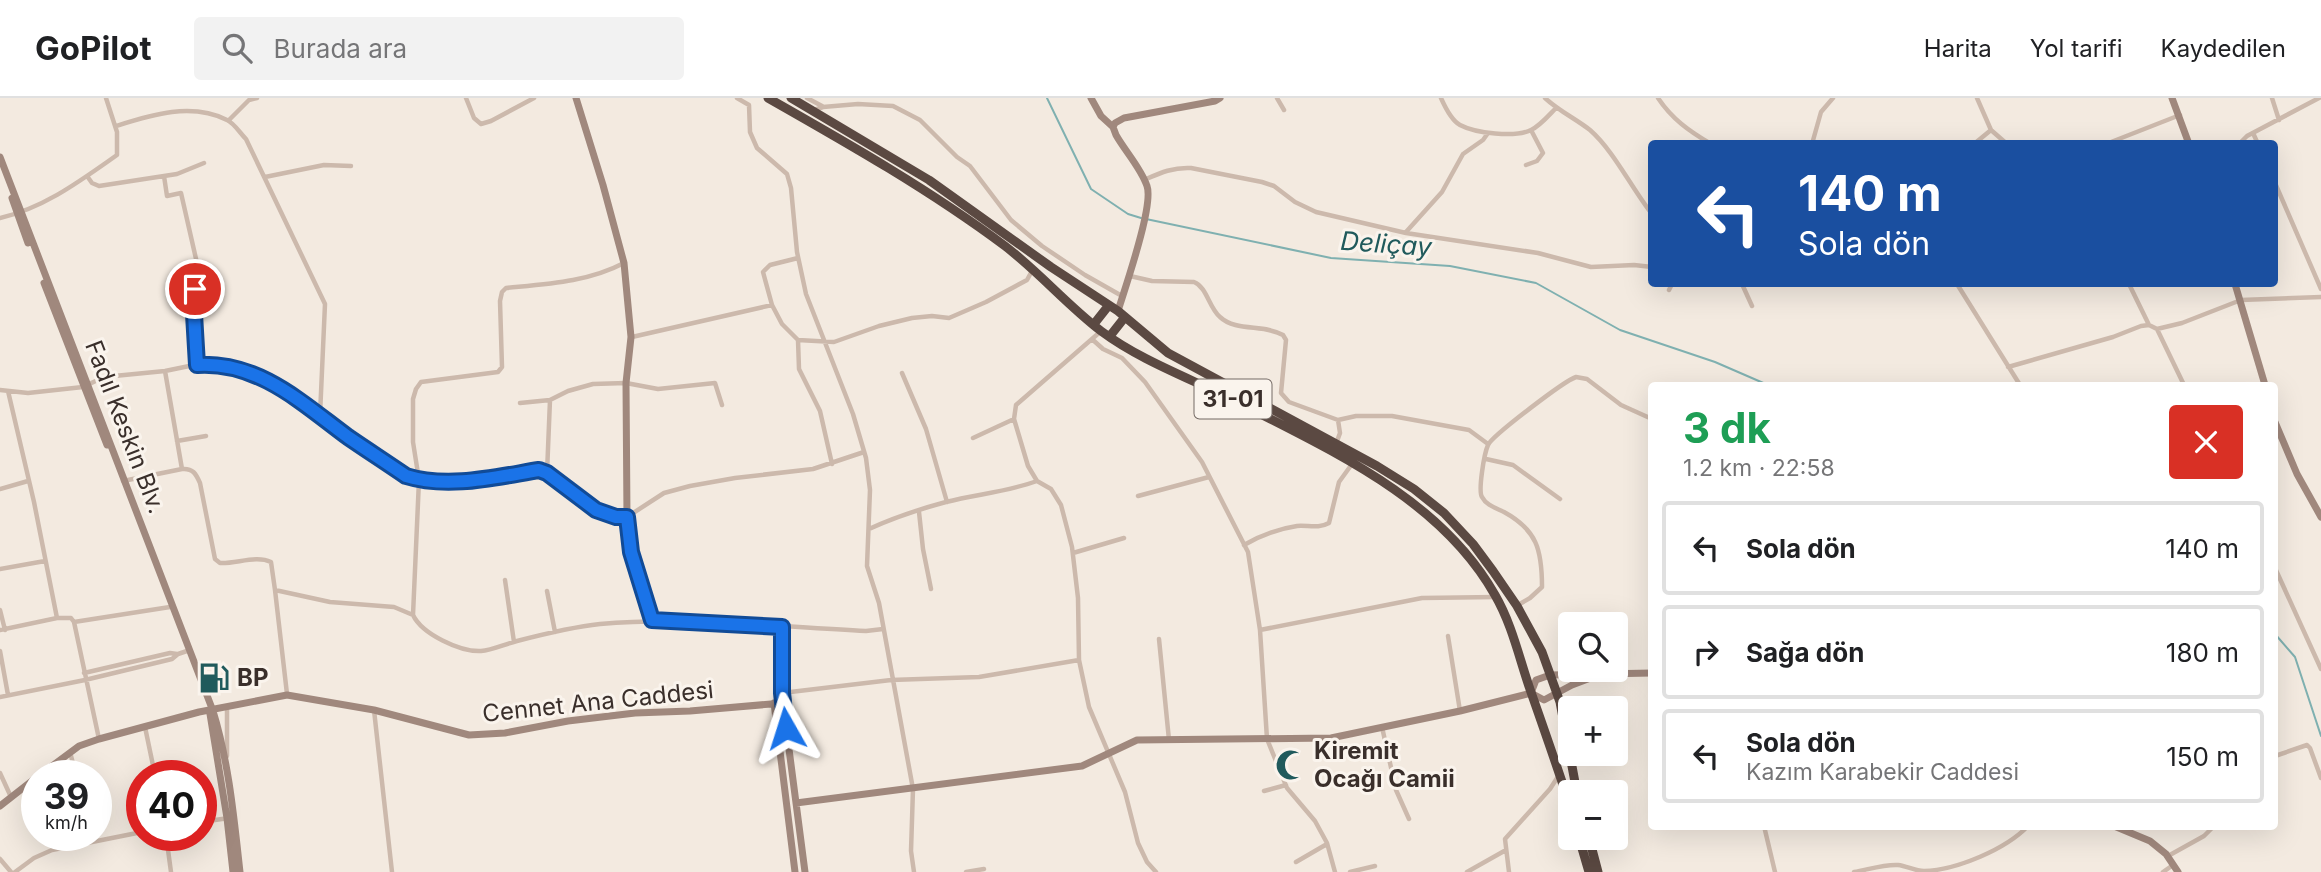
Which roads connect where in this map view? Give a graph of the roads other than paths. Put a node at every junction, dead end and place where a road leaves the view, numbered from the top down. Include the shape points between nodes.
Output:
1 (106, 98) edge
2 (257, 98) edge
3 (466, 98) edge
4 (576, 98) edge
5 (737, 98) edge
6 (768, 98) edge
7 (791, 98) edge
8 (807, 98) edge
9 (1091, 98) edge
10 (1220, 98) edge
11 (1277, 98) edge
12 (1441, 98) edge
13 (1545, 98) edge
14 (1658, 98) edge
15 (1833, 98) edge
16 (1977, 98) edge
17 (2172, 98) edge
18 (2272, 98) edge
19 (2319, 98) edge
20 (531, 99) edge
21 (858, 101) edge
22 (1556, 108) junction
23 (818, 109) junction
24 (1284, 110) dead end
25 (2180, 115) junction
26 (229, 120) junction
27 (2279, 120) junction
28 (116, 126) junction
29 (1113, 127) junction
30 (1531, 130) junction
31 (1991, 130) junction
32 (2253, 133) junction
33 (1489, 134) junction
34 (1704, 140) edge
35 (1813, 140) edge
36 (1979, 140) edge
37 (2002, 140) edge
38 (2116, 140) edge
39 (2188, 140) edge
40 (2244, 140) edge
41 (2256, 140) edge
42 (0, 157) edge
43 (204, 163) dead end
44 (1526, 165) dead end
45 (351, 166) dead end
46 (0, 168) edge
47 (87, 176) junction
48 (164, 176) junction
49 (265, 177) junction
50 (1144, 180) junction
51 (2278, 190) edge
52 (1648, 208) edge
53 (20, 213) junction
54 (0, 218) edge
55 (1406, 233) junction
56 (798, 258) junction
57 (624, 263) junction
58 (1648, 267) edge
59 (1033, 269) junction
60 (1130, 276) junction
61 (1670, 287) edge
62 (1743, 287) edge
63 (1959, 287) edge
64 (2130, 287) edge
65 (2236, 287) edge
66 (2321, 289) edge
67 (1669, 290) dead end
68 (1122, 296) junction
69 (2321, 297) edge
70 (2241, 300) junction
71 (772, 305) junction
72 (1109, 305) junction
73 (1752, 306) dead end
74 (1121, 314) junction
75 (2149, 325) junction
76 (1102, 330) junction
77 (2157, 330) junction
78 (631, 337) junction
79 (798, 340) junction
80 (1093, 340) junction
81 (824, 341) junction
82 (197, 365) junction
83 (2008, 367) junction
84 (165, 371) junction
85 (902, 373) dead end
86 (2018, 382) edge
87 (2183, 382) edge
88 (2264, 382) edge
89 (626, 383) junction
90 (86, 386) junction
91 (0, 390) edge
92 (8, 391) junction
93 (550, 400) junction
94 (520, 403) dead end
95 (722, 405) dead end
96 (320, 415) junction
97 (1648, 417) edge
98 (1014, 419) junction
99 (1338, 420) junction
100 (2278, 429) edge
101 (206, 436) dead end
102 (973, 438) dead end
103 (177, 441) junction
104 (1336, 444) junction
105 (1488, 444) junction
106 (864, 452) junction
107 (1486, 458) junction
108 (1352, 463) junction
109 (832, 464) junction
110 (182, 469) junction
111 (547, 473) junction
112 (1209, 477) junction
113 (419, 480) junction
114 (28, 481) junction
115 (124, 481) junction
116 (1037, 481) junction
117 (0, 489) edge
118 (1138, 496) dead end
119 (1560, 499) dead end
120 (947, 502) junction
121 (919, 512) junction
122 (627, 517) junction
123 (2321, 517) edge
124 (869, 529) junction
125 (1124, 538) dead end
126 (1244, 545) junction
127 (1073, 553) junction
128 (45, 561) junction
129 (0, 569) edge
130 (2278, 575) edge
131 (505, 580) dead end
132 (931, 589) dead end
133 (275, 590) junction
134 (547, 591) dead end
135 (1496, 597) junction
136 (1517, 606) junction
137 (170, 607) junction
138 (0, 610) edge
139 (413, 615) junction
140 (57, 618) junction
141 (652, 620) junction
142 (74, 622) junction
143 (782, 627) junction
144 (883, 629) junction
145 (2, 630) edge
146 (1260, 630) junction
147 (555, 632) junction
148 (1448, 636) dead end
149 (1159, 639) dead end
150 (514, 642) junction
151 (0, 651) edge
152 (188, 651) junction
153 (2321, 652) edge
154 (178, 654) junction
155 (2316, 659) junction
156 (1079, 660) junction
157 (2321, 669) edge
158 (84, 673) junction
159 (1628, 673) edge
160 (1648, 673) edge
161 (1550, 675) junction
162 (1558, 675) edge
163 (85, 680) junction
164 (891, 680) junction
165 (1580, 682) edge
166 (782, 693) junction
167 (1531, 693) junction
168 (1558, 694) junction
169 (8, 695) junction
170 (287, 695) junction
171 (0, 697) edge
172 (783, 703) junction
173 (774, 704) junction
174 (227, 708) junction
175 (211, 710) junction
176 (374, 710) junction
177 (1460, 711) junction
178 (1382, 726) junction
179 (145, 727) junction
180 (99, 739) junction
181 (1267, 739) junction
182 (1169, 740) junction
183 (70, 752) junction
184 (1108, 755) junction
185 (2278, 755) edge
186 (59, 760) edge
187 (72, 760) edge
188 (152, 760) edge
189 (0, 773) edge
190 (1560, 774) junction
191 (2321, 778) edge
192 (1562, 780) edge
193 (1575, 780) edge
194 (228, 782) junction
195 (1286, 785) junction
196 (21, 789) edge
197 (913, 789) junction
198 (1264, 792) dead end
199 (11, 797) junction
200 (796, 803) junction
201 (0, 806) edge
202 (230, 817) junction
203 (217, 819) edge
204 (1409, 820) dead end
205 (1765, 830) edge
206 (2024, 830) edge
207 (2124, 830) edge
208 (2210, 830) edge
209 (1327, 844) junction
210 (1506, 850) junction
211 (1583, 850) edge
212 (1592, 850) edge
213 (50, 851) edge
214 (168, 851) edge
215 (2168, 857) junction
216 (0, 859) edge
217 (1296, 862) dead end
218 (1375, 866) dead end
219 (2175, 868) edge
220 (984, 869) dead end
221 (13, 872) edge
222 (171, 872) edge
223 (233, 872) edge
224 (240, 872) edge
225 (392, 872) edge
226 (795, 872) edge
227 (805, 872) edge
228 (914, 872) edge
229 (965, 872) edge
230 (1156, 872) edge
231 (1335, 872) edge
232 (1350, 872) edge
233 (1467, 872) edge
234 (1509, 872) edge
235 (1589, 872) edge
236 (1598, 872) edge
237 (1775, 872) edge
238 (1854, 872) edge
239 (2162, 872) edge

1 - 28 street
2 - 26 street
3 - 20 street via 481,124
4 - 57 street
5 - 56 street via 749,105 750,132 757,148 787,174
6 - 59 highway, 31-01 via 925,190
7 - 23 highway, 31-01
8 - 23 street
9 - 29 street
10 - 29 street via 1124,118
11 - 24 street
12 - 33 street via 1459,124
13 - 22 street
14 - 34 street via 1684,128
15 - 35 street via 1821,112
16 - 31 street
17 - 25 street
18 - 27 street
19 - 27 street
21 - 23 street
21 - 68 street via 893,106 920,120 971,166 1011,220 1042,246
22 - 30 street
22 - 52 street via 1591,131
23 - 72 highway, 31-01
25 - 38 street
25 - 39 street
26 - 28 street via 177,111
26 - 49 street via 246,139
27 - 32 street
28 - 47 street via 117,155
29 - 50 street
30 - 33 street
30 - 44 street via 1543,153 1538,161
31 - 36 street
31 - 37 street
32 - 40 street
32 - 41 street
33 - 55 street via 1463,154 1442,192
42 - 53 street, Fadıl Keskin Blv.
43 - 48 street
45 - 49 street via 324,165
46 - 53 street, Fadıl Keskin Blv.
47 - 48 street via 99,186
47 - 53 street
48 - 82 street via 167,196 181,193 199,272 194,274
49 - 96 street via 325,304
50 - 55 street via 1181,167 1262,182 1316,212
50 - 60 street via 1148,200
51 - 66 street
53 - 54 street
53 - 90 street, Fadıl Keskin Blv.
55 - 58 street via 1538,253 1591,267
56 - 71 street via 770,265 763,272
56 - 81 street
57 - 78 street
57 - 113 street via 604,274 502,292 502,367 498,372 421,382 416,388 413,442
59 - 76 highway, 31-01
59 - 81 street via 1027,280 948,318 912,318
60 - 68 street
60 - 99 street via 1200,284 1213,309 1227,322 1283,335 1284,399
61 - 67 street
62 - 73 street
63 - 83 street
64 - 75 street
65 - 70 street
68 - 74 street
69 - 70 street
70 - 77 street
70 - 88 street
71 - 78 street
71 - 79 street
72 - 74 highway, 31-01
72 - 76 highway
74 - 76 highway
74 - 104 highway, 31-01 via 1168,353
75 - 77 street
75 - 83 street
76 - 80 street
76 - 108 highway, 31-01
77 - 87 street
78 - 89 street
79 - 81 street
79 - 109 street via 799,369 820,411
80 - 98 street via 1016,405
80 - 112 street via 1122,358 1145,382
81 - 106 street
82 - 84 street
82 - 96 street via 240,368
83 - 86 street
84 - 90 street via 104,377
84 - 103 street
85 - 120 street via 926,429
89 - 93 street via 593,384
89 - 95 street via 658,389 715,383
89 - 122 street
90 - 92 street
90 - 115 street, Fadıl Keskin Blv.
91 - 92 street
92 - 114 street
93 - 94 street
93 - 111 street
96 - 113 street via 406,476
97 - 105 street via 1621,405 1587,379 1576,377
98 - 102 street
98 - 116 street
99 - 104 street
99 - 105 street via 1392,416 1469,430
100 - 123 street
101 - 103 street
103 - 110 street
104 - 136 highway, 31-01 via 1414,489 1444,513 1473,544
105 - 107 street
106 - 109 street
106 - 124 street via 870,490
107 - 119 street via 1513,465
107 - 136 street via 1479,492 1484,501 1522,523 1536,541 1542,587
108 - 126 street via 1339,482 1329,523 1274,531
108 - 135 highway, 31-01 via 1408,498 1438,524
109 - 122 street via 690,486 664,493
110 - 115 street
110 - 133 street via 195,473 200,482 215,559 219,563 264,558 271,562
111 - 113 street via 539,470 471,481
111 - 122 street via 596,510
112 - 118 street
112 - 126 street
113 - 139 street
114 - 117 street
114 - 128 street
115 - 137 street, Fadıl Keskin Blv.
115 - 152 street, Fadıl Keskin Blv.
116 - 120 street
116 - 127 street via 1051,489 1060,505
120 - 121 street
121 - 124 street
121 - 132 street
122 - 141 street via 631,552
124 - 144 street via 867,566
125 - 127 street
126 - 146 street
127 - 156 street
128 - 129 street
128 - 140 street
130 - 155 street
131 - 150 street
133 - 139 street via 330,602 394,607
133 - 170 street
134 - 147 street
135 - 146 street via 1422,598
135 - 167 highway, 31-01
136 - 161 highway, 31-01
137 - 142 street
137 - 152 street, Fadıl Keskin Blv.
138 - 145 street
139 - 150 street via 424,628 461,649 482,651
140 - 142 street
140 - 145 street
141 - 143 street
141 - 147 street
142 - 158 street
143 - 144 street
143 - 166 street
144 - 164 street
146 - 181 street
147 - 150 street
148 - 177 street
149 - 182 street
151 - 169 street
152 - 154 street
152 - 175 street, Fadıl Keskin Blv.
153 - 155 street
154 - 158 street
154 - 163 street
155 - 157 street
156 - 164 street via 979,677
156 - 184 street via 1089,707
158 - 163 street
159 - 160 street
161 - 162 street
161 - 167 street via 1536,680
161 - 168 highway, 31-01
163 - 169 street
163 - 180 street
164 - 166 street
164 - 197 street
165 - 168 street
166 - 172 street
166 - 173 street
167 - 168 street via 1544,700
167 - 177 street
167 - 190 highway, 31-01
168 - 193 highway, 31-01
169 - 171 street
170 - 174 street, Cennet Ana Caddesi
170 - 176 street, Cennet Ana Caddesi
172 - 173 street, Cennet Ana Caddesi
172 - 200 street
173 - 176 street, Cennet Ana Caddesi via 635,713 469,735
173 - 226 street
174 - 175 street, Cennet Ana Caddesi
174 - 194 street
175 - 179 street, Cennet Ana Caddesi
175 - 194 street
175 - 202 street
176 - 225 street
177 - 178 street
178 - 181 street via 1331,738
178 - 204 street via 1396,790
179 - 180 street, Cennet Ana Caddesi
179 - 188 street
180 - 183 street, Cennet Ana Caddesi
181 - 182 street
181 - 195 street
182 - 184 street via 1137,740
183 - 186 street, Cennet Ana Caddesi
183 - 187 street
184 - 197 street via 1082,766
184 - 230 street via 1125,792 1138,843
185 - 191 street via 2307,745
189 - 199 street
190 - 192 highway, 31-01
190 - 210 street via 1505,839
194 - 202 street
195 - 198 street
195 - 209 street
196 - 199 street, Cennet Ana Caddesi
197 - 200 street
197 - 228 street
199 - 201 street, Cennet Ana Caddesi
200 - 227 street
202 - 203 street
202 - 223 street
202 - 224 street
205 - 237 street
206 - 238 street via 1988,855 1956,864 1922,871 1897,865
207 - 215 street via 2150,841
208 - 215 street
209 - 217 street
209 - 231 street
210 - 233 street
210 - 234 street
211 - 235 highway
212 - 236 highway
213 - 221 street
214 - 222 street
215 - 219 street
216 - 221 street
218 - 232 street
219 - 239 street
220 - 229 street

